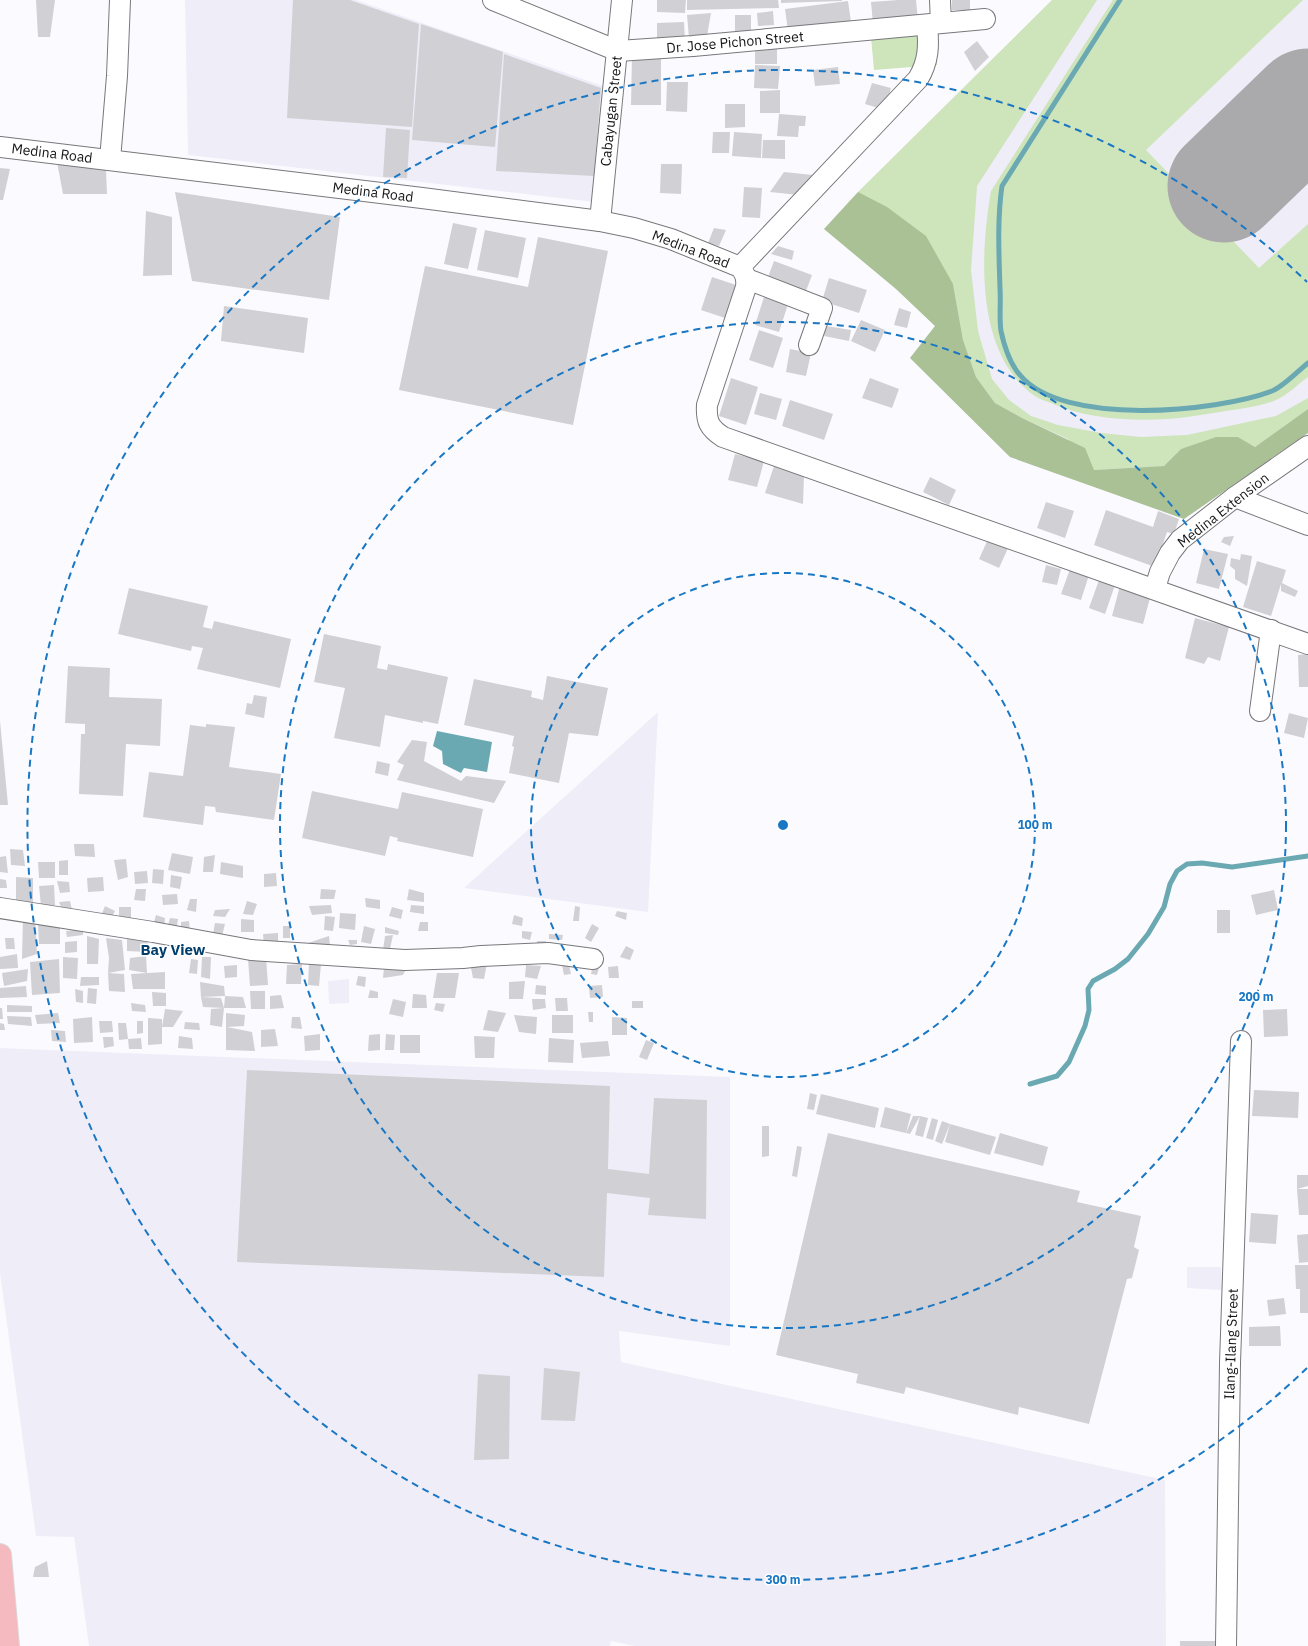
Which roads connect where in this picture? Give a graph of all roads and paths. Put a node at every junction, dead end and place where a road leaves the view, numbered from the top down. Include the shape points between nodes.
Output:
1 (120, 0) edge
2 (493, 0) edge
3 (622, 0) edge
4 (940, 0) edge
5 (521, 5) edge
6 (985, 19) dead end
7 (934, 24) junction
8 (618, 50) junction
9 (0, 147) edge
10 (110, 160) junction
11 (600, 221) junction
12 (743, 273) junction
13 (809, 345) dead end
14 (1308, 446) edge
15 (1235, 498) junction
16 (1308, 525) edge
17 (1155, 588) junction
18 (1271, 630) junction
19 (1308, 644) edge
20 (1260, 711) dead end
21 (0, 908) edge
22 (593, 959) dead end
23 (1241, 1041) dead end
24 (0, 1555) edge
25 (1, 1586) edge
26 (8, 1646) edge
27 (1226, 1646) edge

1 - 10 street
2 - 5 street, Dr. Jose Pichon Street
3 - 8 street, Cabayugan Street
4 - 7 street
5 - 8 street, Dr. Jose Pichon Street
6 - 7 street, Dr. Jose Pichon Street
7 - 8 street, Dr. Jose Pichon Street via 693,46
7 - 12 street via 924,68 918,79
8 - 11 street, Cabayugan Street
9 - 10 street, Medina Road
10 - 11 street, Medina Road
11 - 12 street, Medina Road via 671,239
12 - 13 street, Medina Road via 822,308
12 - 17 street via 746,286 708,405 708,423 712,430 722,437
14 - 15 street, Medina Extension
15 - 16 street
15 - 17 street, Medina Extension via 1180,540 1163,565
17 - 18 street
18 - 19 street
18 - 20 street
21 - 22 street via 251,950 405,960 548,953
23 - 27 street, Ilang-Ilang Street via 1230,1363
24 - 25 main road
25 - 26 main road

